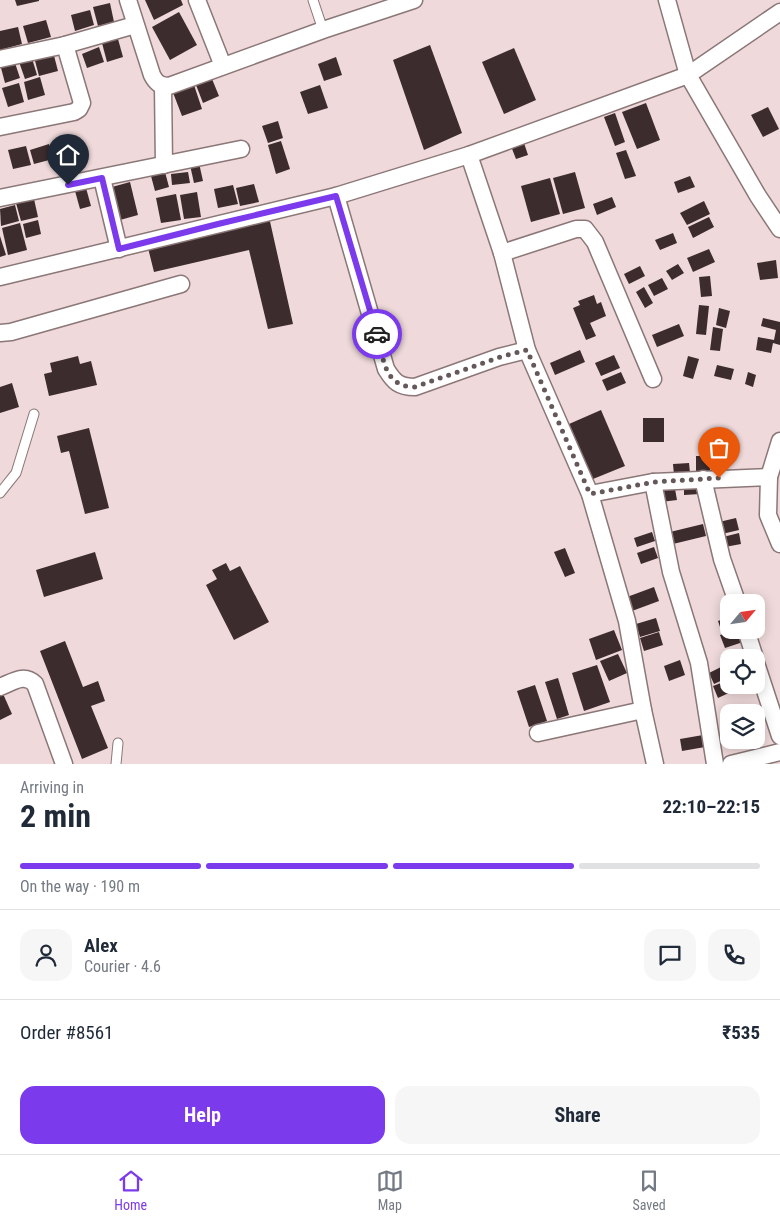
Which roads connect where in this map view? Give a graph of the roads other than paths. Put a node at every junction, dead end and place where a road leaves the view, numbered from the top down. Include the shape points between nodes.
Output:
1 (128, 0) edge
2 (197, 0) edge
3 (313, 0) edge
4 (414, 0) edge
5 (667, 0) edge
6 (780, 12) edge
7 (135, 25) junction
8 (323, 30) junction
9 (65, 44) junction
10 (0, 59) edge
11 (223, 66) junction
12 (688, 75) junction
13 (163, 86) junction
14 (0, 127) edge
15 (242, 149) dead end
16 (470, 155) junction
17 (164, 164) junction
18 (102, 178) junction
19 (336, 196) junction
20 (0, 198) edge
21 (778, 221) edge
22 (119, 249) junction
23 (502, 253) junction
24 (0, 277) edge
25 (181, 284) dead end
26 (0, 332) edge
27 (527, 350) junction
28 (653, 380) dead end
29 (34, 414) dead end
30 (780, 441) edge
31 (769, 477) junction
32 (703, 479) junction
33 (654, 482) junction
34 (0, 493) edge
35 (590, 494) junction
36 (780, 544) edge
37 (733, 594) edge
38 (0, 687) edge
39 (765, 690) edge
40 (643, 710) junction
41 (538, 733) dead end
42 (780, 736) edge
43 (118, 743) dead end
44 (780, 752) edge
45 (64, 764) edge
46 (116, 764) edge
47 (655, 764) edge
48 (715, 764) edge
49 (731, 764) edge

1 - 7 street
2 - 11 street
3 - 8 lane
4 - 8 street
5 - 12 street
6 - 12 street
7 - 9 street
7 - 13 street via 152,75 156,83
8 - 11 street
9 - 10 street
9 - 14 street via 82,103 79,109
11 - 13 street
12 - 16 street
12 - 21 street via 758,196
13 - 17 street
15 - 17 street
16 - 19 street
16 - 23 street
17 - 18 street
18 - 20 street
18 - 22 street
19 - 22 street
19 - 27 street via 386,369 394,382 404,387 415,387
22 - 24 street
23 - 27 street
23 - 28 street via 585,229 595,242
25 - 26 street via 11,332
27 - 35 street
29 - 34 lane via 16,473
30 - 31 street
31 - 32 street
31 - 36 street via 768,515
32 - 33 street
32 - 37 street
33 - 35 street
33 - 48 street via 671,572 699,662
35 - 40 street via 627,621
38 - 45 street via 21,678 35,684
39 - 42 street
40 - 41 street
40 - 47 street
43 - 46 lane
44 - 49 street

